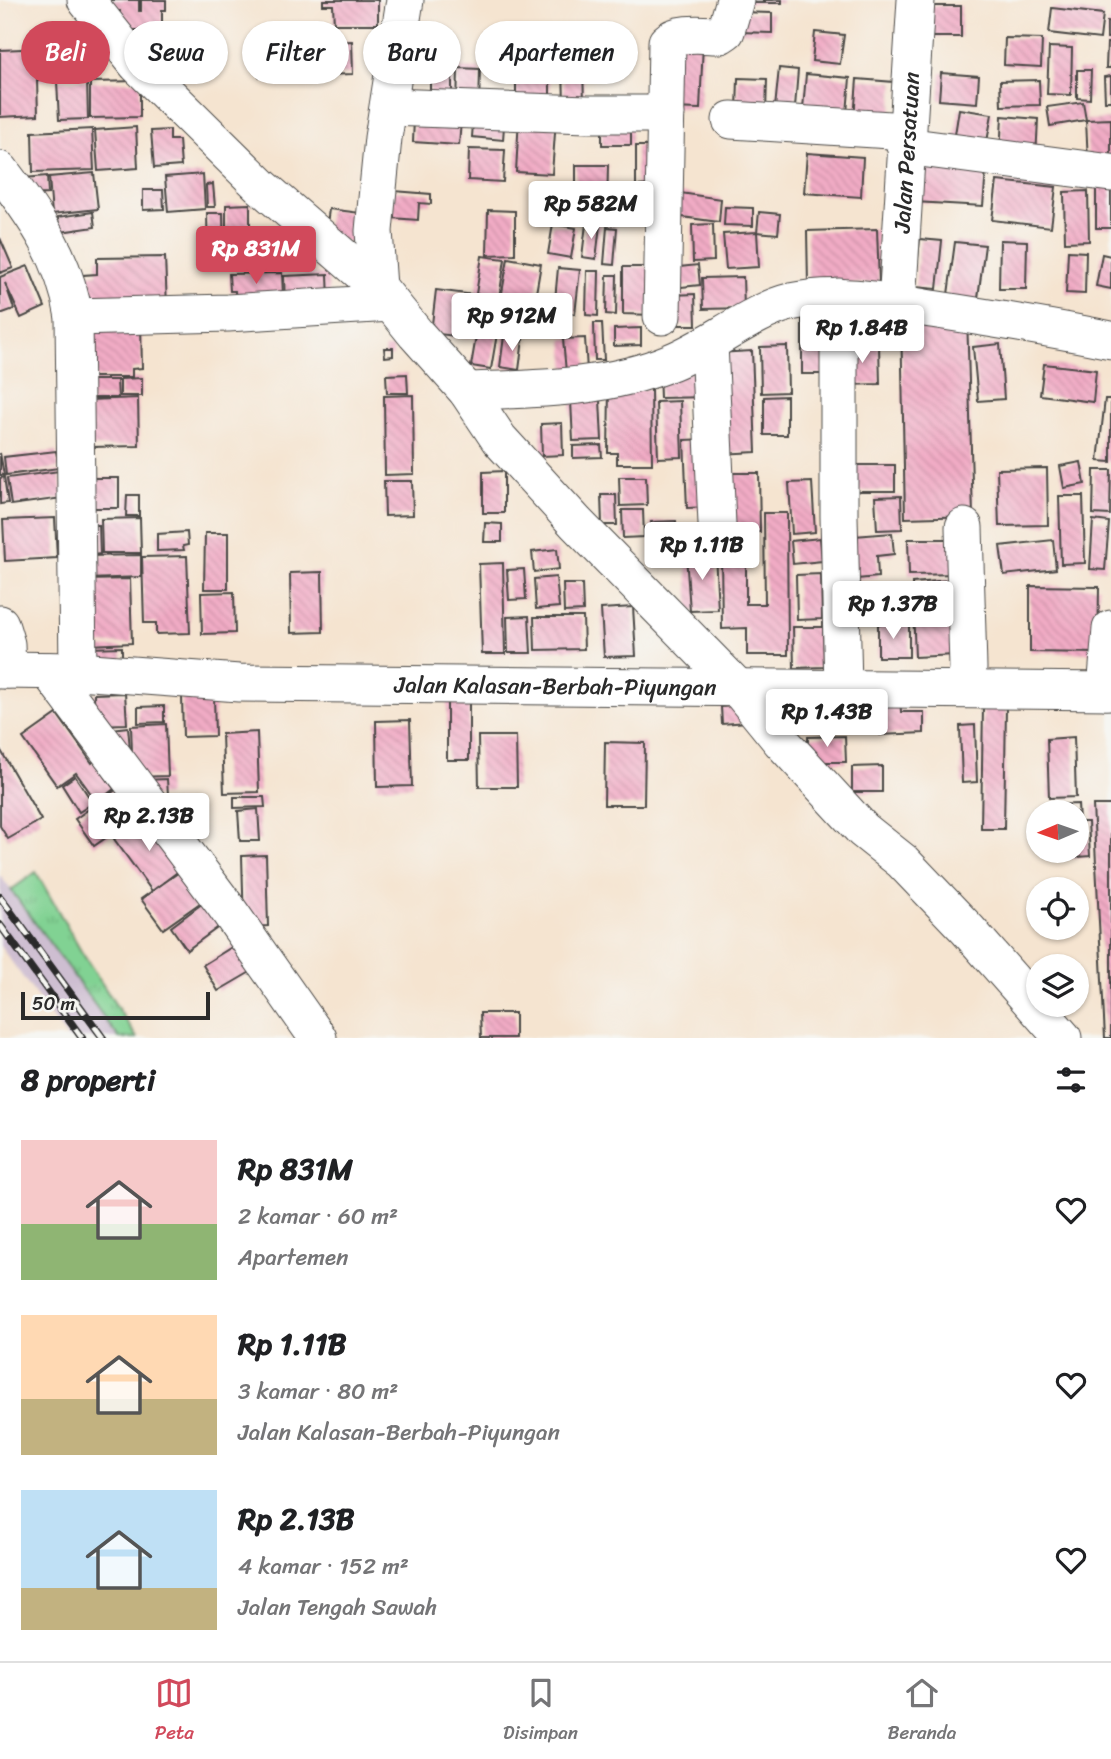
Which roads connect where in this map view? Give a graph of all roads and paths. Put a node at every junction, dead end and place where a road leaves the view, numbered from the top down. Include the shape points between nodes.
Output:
1 (86, 0) edge
2 (405, 0) edge
3 (735, 0) edge
4 (916, 0) edge
5 (389, 107) junction
6 (666, 114) junction
7 (731, 120) dead end
8 (906, 139) junction
9 (1111, 173) edge
10 (5, 186) edge
11 (839, 297) junction
12 (378, 298) junction
13 (897, 303) junction
14 (662, 316) dead end
15 (74, 317) junction
16 (1111, 340) edge
17 (709, 343) junction
18 (467, 391) junction
19 (964, 527) dead end
20 (718, 547) dead end
21 (0, 624) edge
22 (1111, 629) edge
23 (3, 670) edge
24 (64, 671) junction
25 (737, 687) junction
26 (843, 688) junction
27 (966, 689) junction
28 (1109, 691) edge
29 (318, 1038) edge
30 (1063, 1038) edge

1 - 12 street via 137,64
2 - 5 street
3 - 6 street via 726,32 678,36 667,42
4 - 8 street, Jalan Persatuan
5 - 6 street
5 - 12 street via 374,232
6 - 14 street
7 - 8 street
8 - 9 street
8 - 13 street, Jalan Persatuan
10 - 15 street via 36,218 70,289
11 - 13 street
11 - 17 street via 788,303
11 - 26 street
12 - 15 street via 228,313
12 - 18 street
13 - 16 street
15 - 24 street
17 - 18 street via 634,375 546,388
17 - 20 street
18 - 25 street via 499,439
19 - 27 street
21 - 23 street via 6,644
22 - 28 street
23 - 24 street, Jalan Kalasan-Berbah-Piyungan
24 - 25 street, Jalan Kalasan-Berbah-Piyungan via 239,683
24 - 29 street
25 - 26 street, Jalan Kalasan-Berbah-Piyungan
25 - 30 street via 863,830 902,861
26 - 27 street, Jalan Kalasan-Berbah-Piyungan
27 - 28 street, Jalan Kalasan-Berbah-Piyungan

